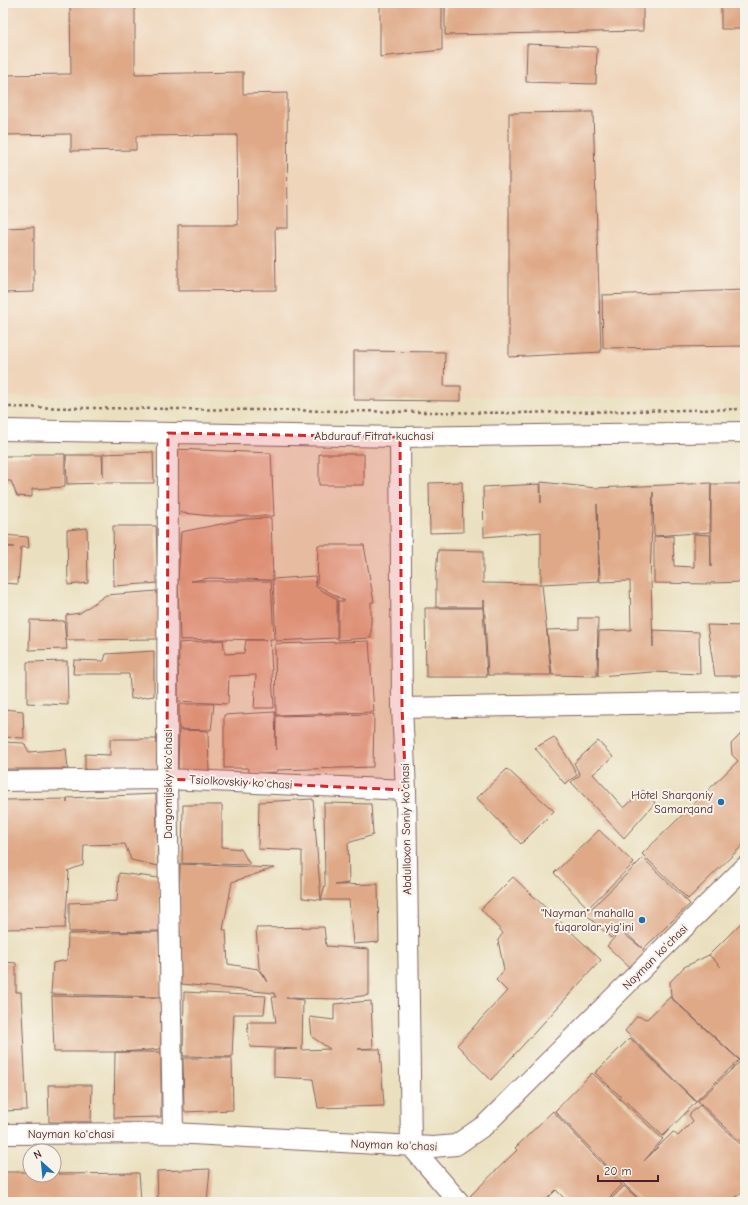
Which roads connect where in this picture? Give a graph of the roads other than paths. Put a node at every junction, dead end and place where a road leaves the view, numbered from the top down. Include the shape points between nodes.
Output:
1 (3, 430) edge
2 (745, 432) edge
3 (168, 434) junction
4 (400, 437) junction
5 (745, 702) edge
6 (402, 708) junction
7 (167, 779) junction
8 (3, 781) edge
9 (406, 790) junction
10 (745, 867) edge
11 (3, 1134) edge
12 (173, 1134) junction
13 (411, 1146) junction
14 (459, 1202) edge

1 - 3 street, Abdurauf Fitrat kuchasi
2 - 4 street, Abdurauf Fitrat kuchasi
3 - 4 street, Abdurauf Fitrat kuchasi
3 - 7 street, Dargomijskiy ko'chasi
4 - 6 street, Abdullaxon Soniy ko'chasi
5 - 6 street
6 - 9 street, Abdullaxon Soniy ko'chasi
7 - 8 street, Tsiolkovskiy ko'chasi
7 - 9 street, Tsiolkovskiy ko'chasi
7 - 12 street, Dargomijskiy ko'chasi
9 - 13 street, Abdullaxon Soniy ko'chasi
10 - 13 street, Nayman ko'chasi via 485,1125 456,1145 433,1148
11 - 12 street, Nayman ko'chasi
12 - 13 street, Nayman ko'chasi
13 - 14 street

